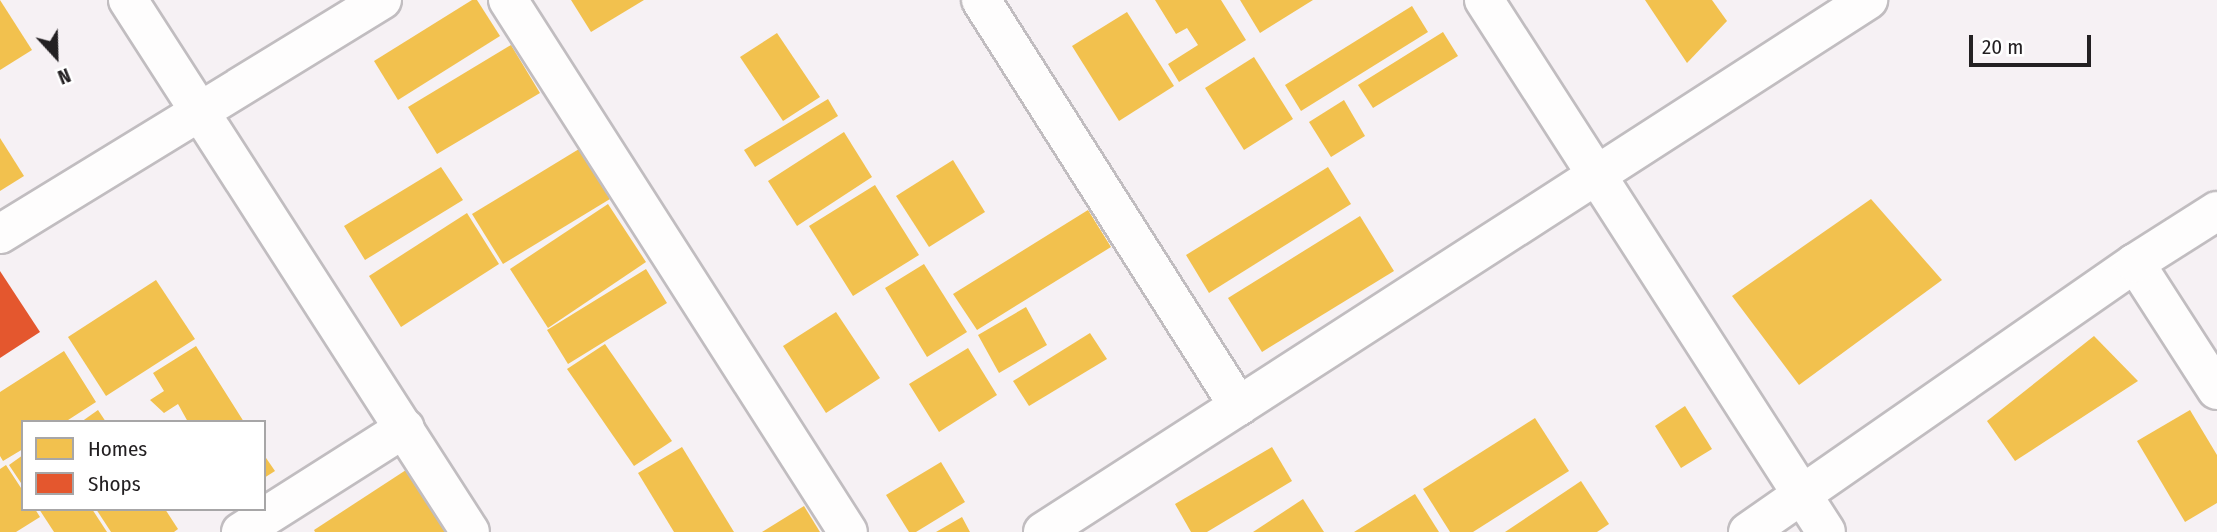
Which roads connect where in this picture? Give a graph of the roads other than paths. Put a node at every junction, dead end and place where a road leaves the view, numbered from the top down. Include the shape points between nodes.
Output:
1 (128, 0) edge
2 (382, 0) edge
3 (508, 0) edge
4 (981, 0) edge
5 (1484, 0) edge
6 (1868, 0) edge
7 (200, 112) junction
8 (1597, 172) junction
9 (2217, 211) edge
10 (0, 234) edge
11 (2135, 263) junction
12 (2217, 390) edge
13 (1239, 406) junction
14 (405, 428) junction
15 (1801, 494) junction
16 (241, 532) edge
17 (470, 532) edge
18 (848, 532) edge
19 (1042, 532) edge
20 (1748, 532) edge
21 (1826, 532) edge

1 - 7 street
2 - 7 street
3 - 18 street
4 - 13 street
5 - 8 street
6 - 8 street
7 - 10 street
7 - 14 street
8 - 13 street
8 - 15 street
9 - 11 street
11 - 12 street
11 - 15 street
13 - 19 street
14 - 16 street
14 - 17 street
15 - 20 street
15 - 21 street

